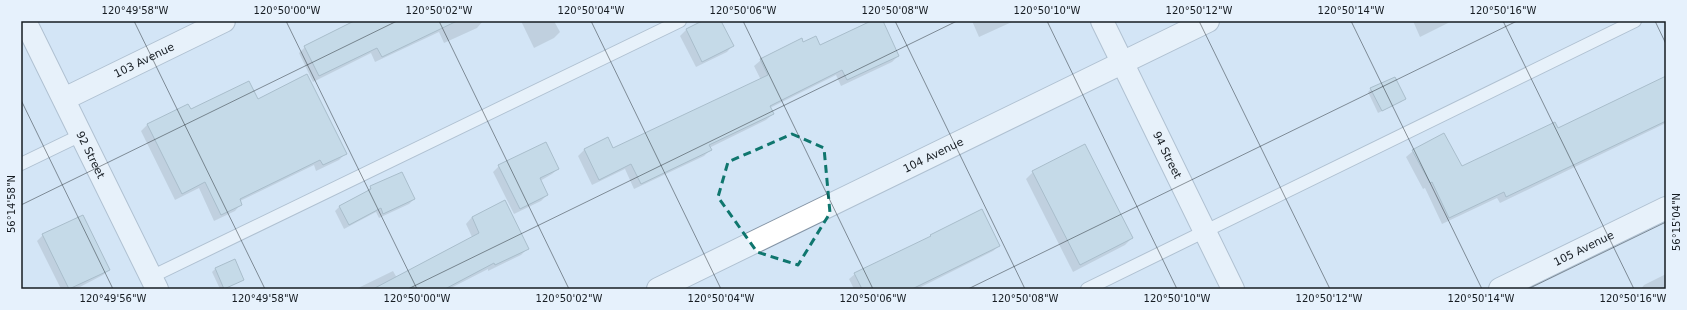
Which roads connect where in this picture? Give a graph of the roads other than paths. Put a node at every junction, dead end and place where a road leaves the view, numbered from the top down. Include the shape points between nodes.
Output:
1 (25, 21) edge
2 (224, 21) edge
3 (680, 21) edge
4 (1102, 21) edge
5 (1208, 21) edge
6 (1635, 21) edge
7 (1122, 62) junction
8 (64, 99) junction
9 (81, 135) junction
10 (21, 164) edge
11 (1666, 208) edge
12 (1206, 231) junction
13 (154, 283) edge
14 (658, 289) edge
15 (1087, 289) edge
16 (1233, 289) edge
17 (1500, 289) edge

1 - 8 street, 92 Street
2 - 8 street, 103 Avenue
3 - 13 lane
4 - 7 street, 94 Street
5 - 7 street, 104 Avenue
6 - 12 lane
7 - 12 street, 94 Street
7 - 14 street, 104 Avenue
8 - 9 street, 92 Street
9 - 10 lane
9 - 13 street, 92 Street
11 - 17 street, 105 Avenue
12 - 15 lane
12 - 16 street, 94 Street

